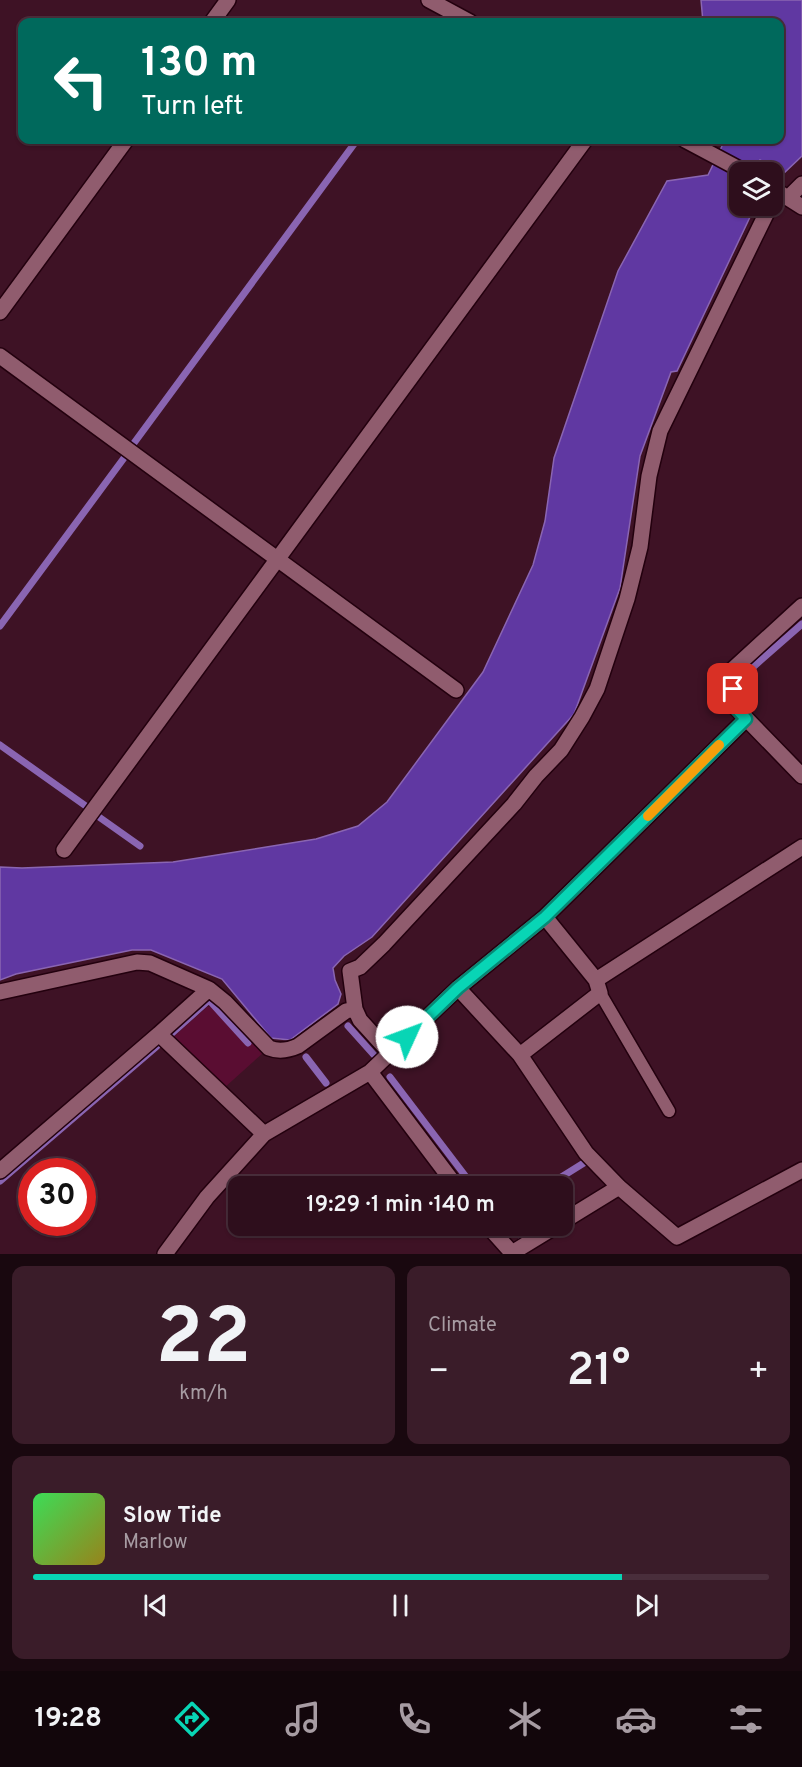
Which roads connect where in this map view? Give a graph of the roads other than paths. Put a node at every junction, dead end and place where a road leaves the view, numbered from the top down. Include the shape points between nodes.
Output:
1 (228, 0) edge
2 (429, 0) edge
3 (215, 18) edge
4 (463, 18) edge
5 (123, 144) edge
6 (582, 144) edge
7 (693, 144) edge
8 (729, 164) edge
9 (802, 184) edge
10 (783, 192) edge
11 (783, 197) edge
12 (802, 207) edge
13 (765, 216) edge
14 (0, 312) edge
15 (0, 356) edge
16 (277, 560) junction
17 (802, 606) edge
18 (456, 690) dead end
19 (746, 719) junction
20 (802, 777) edge
21 (802, 847) edge
22 (64, 850) dead end
23 (545, 917) junction
24 (598, 986) junction
25 (458, 988) junction
26 (209, 989) junction
27 (0, 992) edge
28 (355, 1009) junction
29 (159, 1034) junction
30 (390, 1053) junction
31 (520, 1055) junction
32 (370, 1072) junction
33 (669, 1111) dead end
34 (264, 1134) junction
35 (802, 1170) edge
36 (0, 1171) edge
37 (448, 1176) edge
38 (619, 1187) junction
39 (573, 1215) edge
40 (497, 1236) edge
41 (540, 1236) edge
42 (512, 1253) edge
43 (165, 1254) edge

1 - 3 street
2 - 4 street
5 - 14 street
6 - 16 street
7 - 8 street
9 - 10 street
11 - 12 street
13 - 28 street via 660,431 649,476 640,547 597,689 561,750 384,944 351,971
15 - 16 street
16 - 18 street
16 - 22 street
17 - 19 street via 731,671 735,707
19 - 20 street
19 - 23 street
21 - 24 street
23 - 24 street
23 - 25 street
24 - 31 street
24 - 33 lane
25 - 30 street
25 - 31 street
26 - 27 street via 150,963 137,962
26 - 28 street via 276,1051 298,1046 346,1011
26 - 29 street
28 - 30 street
29 - 34 street
29 - 36 street
30 - 32 street
31 - 38 street via 586,1154
32 - 34 street
32 - 37 street
34 - 43 street via 207,1197
35 - 38 street via 677,1237
38 - 39 street
40 - 42 street
41 - 42 street

